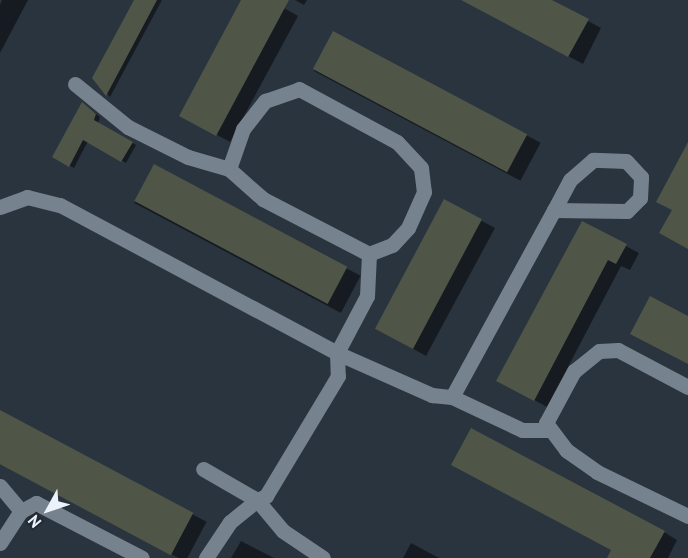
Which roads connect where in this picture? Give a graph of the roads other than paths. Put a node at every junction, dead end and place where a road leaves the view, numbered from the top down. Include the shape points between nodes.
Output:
1 (75, 84) dead end
2 (229, 169) junction
3 (0, 207) edge
4 (554, 210) junction
5 (369, 254) junction
6 (337, 353) junction
7 (688, 387) edge
8 (452, 397) junction
9 (547, 430) junction
10 (203, 469) dead end
11 (0, 486) edge
12 (257, 500) junction
13 (21, 511) junction
14 (688, 516) edge
15 (0, 543) edge
16 (142, 558) edge
17 (206, 558) edge
18 (323, 558) edge

1 - 2 lane via 128,128 188,158
2 - 5 lane via 263,199
2 - 5 lane via 254,114 286,89 315,95 381,129 421,168 424,192 408,228 392,245
3 - 6 lane via 27,197 60,205
4 - 4 lane via 627,211 640,198 641,177 626,160 592,160 570,180
4 - 8 lane
5 - 6 lane via 367,296
6 - 8 lane via 432,395
6 - 12 lane via 338,376 275,487
7 - 9 lane via 618,350 599,351 567,381
8 - 9 lane via 522,430
9 - 14 lane via 597,472
10 - 12 lane
11 - 13 lane
12 - 17 lane via 234,517
12 - 18 lane via 283,531
13 - 15 lane
13 - 16 lane via 36,503

